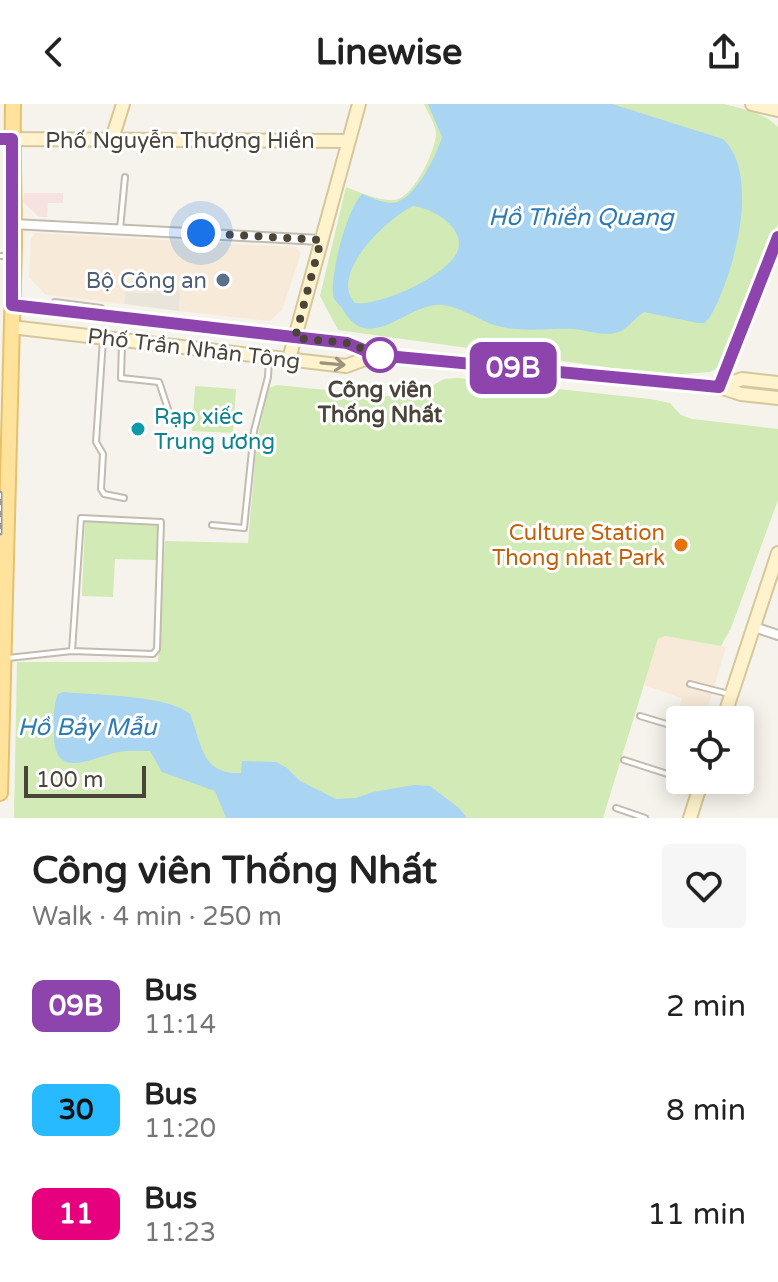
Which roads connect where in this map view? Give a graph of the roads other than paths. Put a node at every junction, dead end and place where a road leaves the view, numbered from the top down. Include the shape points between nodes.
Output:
1 (13, 104) edge
2 (123, 104) edge
3 (359, 104) edge
4 (752, 104) edge
5 (773, 109) edge
6 (778, 121) edge
7 (6, 139) edge
8 (112, 139) junction
9 (348, 141) junction
10 (125, 177) dead end
11 (12, 224) junction
12 (120, 229) junction
13 (778, 237) edge
14 (321, 240) junction
15 (7, 256) edge
16 (12, 305) junction
17 (150, 321) junction
18 (11, 327) junction
19 (103, 338) junction
20 (295, 338) junction
21 (122, 340) junction
22 (149, 343) junction
23 (376, 355) junction
24 (270, 356) junction
25 (289, 359) junction
26 (778, 383) edge
27 (719, 387) junction
28 (778, 398) edge
29 (169, 412) dead end
30 (4, 429) edge
31 (5, 496) edge
32 (124, 498) dead end
33 (5, 512) edge
34 (212, 525) dead end
35 (778, 553) edge
36 (3, 624) edge
37 (754, 627) junction
38 (778, 635) edge
39 (72, 651) junction
40 (4, 657) junction
41 (690, 684) dead end
42 (732, 695) junction
43 (728, 706) edge
44 (640, 716) dead end
45 (666, 724) edge
46 (624, 760) dead end
47 (666, 774) edge
48 (0, 793) edge
49 (697, 794) edge
50 (616, 808) dead end
51 (645, 818) edge
52 (690, 818) edge

1 - 7 main road
2 - 8 street
3 - 9 street
4 - 5 street
5 - 6 street
7 - 8 street, Phố Nguyễn Thượng Hiền
7 - 11 main road
8 - 9 street, Phố Nguyễn Thượng Hiền
9 - 14 street
10 - 12 lane
11 - 12 street
11 - 15 main road
12 - 14 street
13 - 27 street
14 - 20 street
15 - 16 main road
16 - 17 street, Phố Trần Nhân Tông
16 - 18 main road
17 - 20 street, Phố Trần Nhân Tông
17 - 22 street
18 - 19 street, Phố Trần Nhân Tông
18 - 30 main road
19 - 21 street, Phố Trần Nhân Tông
19 - 32 lane via 96,442 103,454 101,489
20 - 23 street, Phố Trần Nhân Tông via 347,343
20 - 25 street
21 - 22 street, Phố Trần Nhân Tông
21 - 29 lane via 121,378 159,382
22 - 24 street, Phố Trần Nhân Tông
25 -> 23 street, Phố Trần Nhân Tông via 346,366
23 - 27 street, Phố Trần Nhân Tông
24 - 25 street, Phố Trần Nhân Tông
24 - 34 lane via 254,431 244,528
26 - 27 street, Phố Trần Nhân Tông via 742,379
27 - 28 street, Phố Trần Nhân Tông
30 - 31 main road
31 - 33 main road
33 - 36 main road
35 - 37 street
36 - 40 main road
37 - 38 street
37 - 42 street
39 - 39 lane via 153,654 157,649 161,522 81,518
39 - 40 lane
40 - 48 main road
41 - 42 lane
42 - 43 street
44 - 45 lane
46 - 47 lane
49 - 52 street
50 - 51 lane

